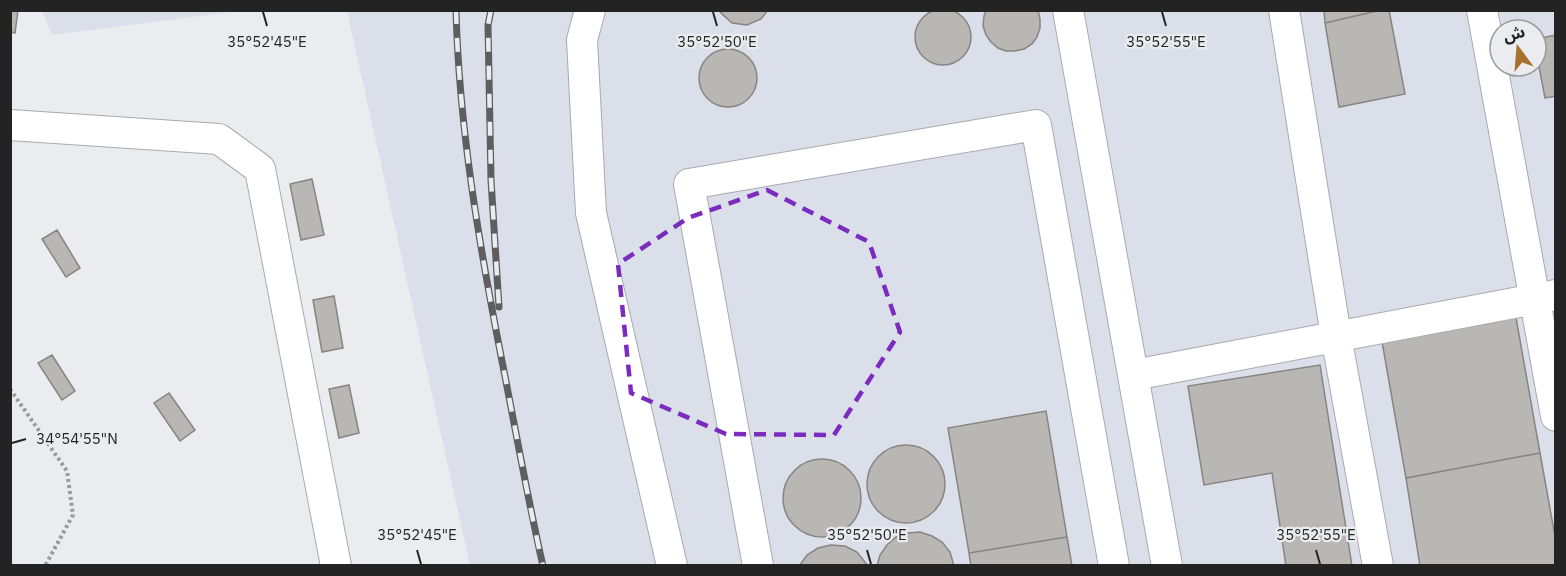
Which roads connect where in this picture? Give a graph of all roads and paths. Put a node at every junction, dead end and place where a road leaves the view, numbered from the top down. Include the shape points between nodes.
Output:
1 (591, 10) edge
2 (1068, 10) edge
3 (1284, 10) edge
4 (1482, 10) edge
5 (10, 125) edge
6 (1545, 297) edge
7 (1336, 336) junction
8 (1134, 375) junction
9 (10, 389) edge
10 (1556, 416) edge
11 (45, 566) edge
12 (336, 566) edge
13 (672, 566) edge
14 (758, 566) edge
15 (1114, 566) edge
16 (1167, 566) edge
17 (1378, 566) edge

1 - 13 lane via 582,40 591,213
2 - 8 lane
3 - 7 lane
4 - 6 lane
5 - 12 lane via 219,139 261,169
6 - 7 lane
6 - 10 lane
7 - 8 lane
7 - 17 lane
8 - 16 lane
9 - 11 path via 68,471 73,515
14 - 15 lane via 689,183 1036,125

